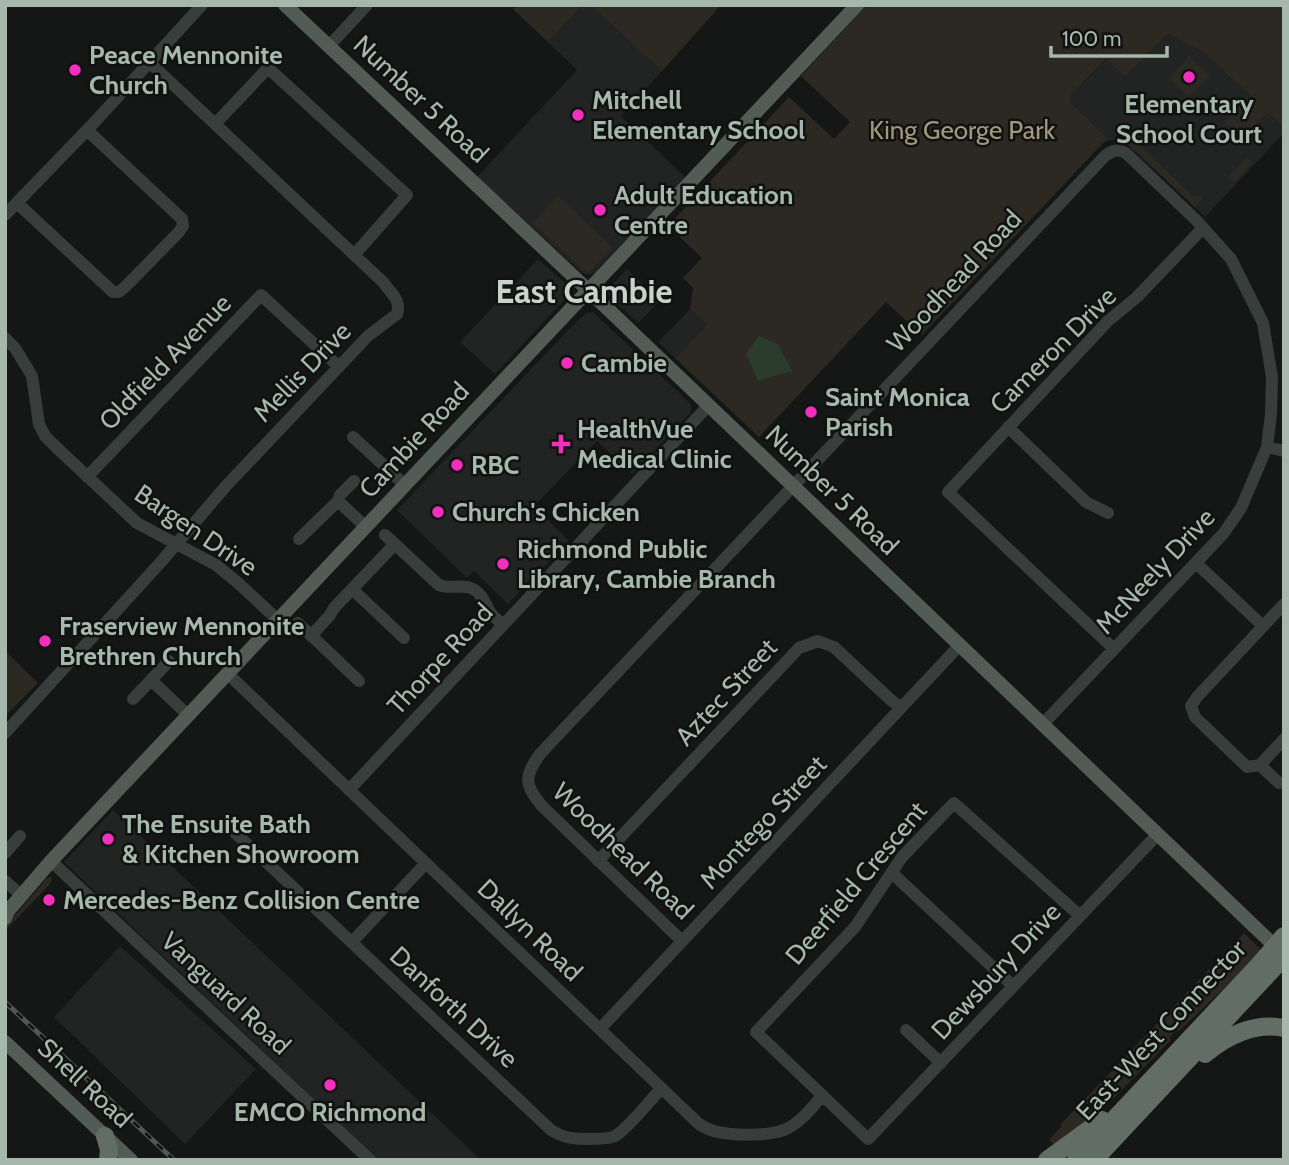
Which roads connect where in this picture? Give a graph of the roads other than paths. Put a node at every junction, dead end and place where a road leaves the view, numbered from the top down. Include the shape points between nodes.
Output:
1 (202, 5) edge
2 (285, 5) edge
3 (367, 5) edge
4 (857, 5) edge
5 (329, 47) junction
6 (149, 62) junction
7 (215, 124) junction
8 (87, 130) junction
9 (1119, 150) joint
10 (17, 203) junction
11 (5, 215) edge
12 (1203, 228) junction
13 (355, 254) junction
14 (589, 291) junction
15 (5, 338) edge
16 (339, 367) junction
17 (708, 406) junction
18 (1008, 427) junction
19 (353, 437) dead end
20 (1267, 447) junction
21 (1284, 451) edge
22 (87, 477) junction
23 (354, 481) dead end
24 (405, 485) junction
25 (794, 486) junction
26 (338, 501) junction
27 (1108, 513) dead end
28 (366, 527) junction
29 (299, 539) dead end
30 (175, 544) junction
31 (1196, 564) junction
32 (352, 589) junction
33 (1284, 604) edge
34 (278, 620) junction
35 (298, 623) dead end
36 (502, 624) junction
37 (1263, 626) junction
38 (311, 636) junction
39 (404, 638) dead end
40 (959, 646) junction
41 (1114, 649) junction
42 (169, 661) dead end
43 (228, 674) junction
44 (151, 680) junction
45 (359, 681) dead end
46 (134, 699) dead end
47 (901, 707) junction
48 (188, 715) junction
49 (1042, 725) junction
50 (5, 733) edge
51 (1284, 739) edge
52 (1260, 765) junction
53 (1279, 783) dead end
54 (349, 790) junction
55 (229, 827) dead end
56 (1158, 834) junction
57 (20, 836) dead end
58 (5, 853) edge
59 (51, 861) junction
60 (598, 861) junction
61 (426, 863) junction
62 (892, 873) junction
63 (5, 881) edge
64 (21, 895) junction
65 (6, 913) edge
66 (1079, 915) junction
67 (1284, 936) edge
68 (682, 941) junction
69 (352, 943) junction
70 (1284, 956) edge
71 (1264, 970) junction
72 (1013, 986) junction
73 (1284, 1028) edge
74 (600, 1029) junction
75 (906, 1030) dead end
76 (5, 1042) edge
77 (941, 1063) junction
78 (1163, 1068) junction
79 (661, 1089) junction
80 (822, 1096) junction
81 (106, 1136) junction
82 (868, 1139) joint
83 (108, 1160) edge
84 (131, 1160) edge
85 (370, 1160) edge
86 (1047, 1160) edge
87 (1076, 1160) edge
88 (1096, 1160) edge

1 - 6 street
2 - 5 main road, Number 5 Road
3 - 5 street
4 - 14 main road, Cambie Road
5 - 14 main road, Number 5 Road
6 - 7 street, Mellis Drive
6 - 8 street
7 - 13 street, Mellis Drive
7 - 13 street via 268,68 407,195
8 - 10 street
8 - 10 street via 182,219 178,233 125,287 113,292
9 - 12 street, McNeely Drive
9 - 25 street, Woodhead Road via 1112,150 1080,181
10 - 11 street
12 - 18 street, Cameron Drive
12 - 20 street, McNeely Drive via 1231,259 1264,323 1272,377
13 - 16 street, Mellis Drive via 383,282 399,310
14 - 17 main road, Number 5 Road
14 - 24 main road, Cambie Road
15 - 22 street, Bargen Drive via 32,376 45,436
16 - 22 street, Oldfield Avenue via 261,295
16 - 30 street, Mellis Drive
17 - 25 main road, Number 5 Road
17 - 36 street, Thorpe Road
18 - 27 street via 1086,502
18 - 41 street, Cameron Drive via 948,492
19 - 24 street
20 - 21 street
20 - 31 street, McNeely Drive via 1241,508
22 - 30 street, Bargen Drive via 137,523
23 - 26 street
24 - 28 main road, Cambie Road
25 - 40 main road, Number 5 Road
25 - 60 street, Woodhead Road via 533,765 530,791
26 - 28 street
26 - 29 street
28 - 34 main road, Cambie Road
30 - 34 street, Bargen Drive via 227,573
30 - 50 street, Mellis Drive
31 - 37 street
31 - 41 street, McNeely Drive
32 - 36 street via 390,539 439,584 475,590
32 - 38 street
32 - 39 street
33 - 37 street
34 - 43 main road, Cambie Road
35 - 38 street
36 - 54 street, Thorpe Road
37 - 52 street via 1191,706 1195,716 1247,767
38 - 45 street
40 - 47 street, Montego Street
40 - 49 main road, Number 5 Road
41 - 49 street, McNeely Drive
42 - 44 street
43 - 48 main road, Cambie Road
43 - 54 street, Dallyn Road
44 - 46 street
44 - 48 street
47 - 60 street, Aztec Street via 834,647 818,641 799,648
47 - 68 street, Montego Street
48 - 59 main road, Cambie Road
49 - 56 main road, Number 5 Road
51 - 52 street
52 - 53 street
54 - 61 street, Dallyn Road
55 - 69 street, Danforth Drive
56 - 66 street, Dewsbury Drive
56 - 70 main road, Number 5 Road
57 - 58 street
59 - 64 main road, Cambie Road
59 - 85 street, Vanguard Road
60 - 68 street, Woodhead Road
61 - 69 street
61 - 74 street, Dallyn Road
62 - 66 street, Deerfield Crescent via 954,803
62 - 72 street
62 - 80 street, Deerfield Crescent via 855,927 756,1032
63 - 64 street
64 - 65 main road, Cambie Road
66 - 72 street, Dewsbury Drive
67 - 71 highway, East-West Connector, bridge
68 - 74 street, Montego Street
69 - 79 street, Danforth Drive via 561,1136 614,1136
70 - 71 highway, East-West Connector
71 - 78 highway, East-West Connector
71 - 88 highway, East-West Connector
72 - 77 street, Dewsbury Drive
73 - 88 highway via 1255,1028 1215,1045
74 - 79 street, Dallyn Road
75 - 77 street
76 - 81 main road, Shell Road
77 - 82 street, Dewsbury Drive
78 - 86 highway
78 - 87 highway, East-West Connector
79 - 80 street, Dallyn Road via 699,1125 729,1134 789,1129
80 - 82 street, Deerfield Crescent
81 - 83 highway
81 - 84 main road, Shell Road

